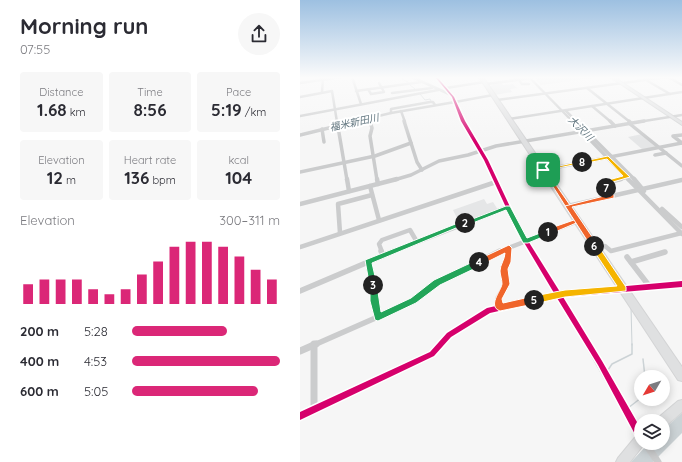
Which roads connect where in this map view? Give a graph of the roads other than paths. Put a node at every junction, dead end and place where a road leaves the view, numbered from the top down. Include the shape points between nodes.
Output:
1 (644, 98) edge
2 (334, 99) edge
3 (359, 99) edge
4 (391, 99) edge
5 (453, 99) edge
6 (483, 99) edge
7 (496, 99) edge
8 (552, 99) edge
9 (600, 99) edge
10 (640, 99) edge
11 (455, 102) junction
12 (361, 104) junction
13 (606, 104) junction
14 (435, 105) junction
15 (592, 106) junction
16 (336, 109) junction
17 (563, 110) junction
18 (401, 111) junction
19 (391, 112) junction
20 (682, 115) edge
21 (300, 116) edge
22 (671, 117) junction
23 (369, 119) junction
24 (509, 119) junction
25 (630, 124) junction
26 (682, 124) edge
27 (338, 125) junction
28 (616, 126) junction
29 (322, 130) junction
30 (584, 131) junction
31 (300, 134) edge
32 (682, 135) edge
33 (524, 141) junction
34 (324, 142) dead end
35 (411, 143) junction
36 (682, 143) edge
37 (659, 148) junction
38 (480, 151) junction
39 (666, 153) junction
40 (655, 155) dead end
41 (375, 156) junction
42 (610, 157) junction
43 (344, 162) junction
44 (682, 166) edge
45 (422, 170) junction
46 (543, 170) junction
47 (300, 172) edge
48 (627, 177) junction
49 (682, 180) edge
50 (677, 181) junction
51 (496, 182) junction
52 (378, 184) junction
53 (370, 186) junction
54 (682, 186) edge
55 (641, 190) junction
56 (349, 191) junction
57 (372, 195) junction
58 (612, 196) junction
59 (300, 204) edge
60 (568, 206) junction
61 (508, 207) junction
62 (379, 220) junction
63 (578, 221) junction
64 (682, 232) edge
65 (340, 233) junction
66 (525, 241) junction
67 (417, 242) junction
68 (300, 247) edge
69 (509, 248) junction
70 (596, 248) junction
71 (665, 252) dead end
72 (383, 256) junction
73 (368, 262) junction
74 (682, 284) edge
75 (650, 287) junction
76 (623, 289) junction
77 (300, 291) edge
78 (558, 295) junction
79 (500, 308) junction
80 (378, 317) junction
81 (314, 344) junction
82 (300, 351) edge
83 (682, 376) edge
84 (682, 405) edge
85 (314, 410) junction
86 (670, 415) edge
87 (300, 416) edge
88 (634, 425) edge
89 (634, 447) edge
90 (650, 450) edge
91 (656, 459) edge
92 (622, 462) edge

1 - 22 main road
2 - 16 street
3 - 12 street
4 - 12 street
5 - 11 street
6 - 11 street
7 - 24 main road
8 - 17 street
9 - 13 street
10 - 13 street
11 - 14 street
11 - 38 street
12 - 16 street
13 - 15 street
13 - 25 street
14 - 18 street
14 - 19 street via 431,101 391,109
15 - 17 street
15 - 28 street
16 - 21 street
16 - 27 street
17 - 24 street
17 - 30 street
18 - 19 street
18 - 35 street
19 - 23 street
20 - 22 street
22 - 25 street
22 - 26 main road
23 - 27 street
23 - 41 street
24 - 33 main road
25 - 28 street
25 - 37 street
27 - 29 street
27 - 43 street
28 - 30 street
29 - 31 street
29 - 34 street
30 - 33 street
30 - 42 street
32 - 36 street via 673,136
33 - 38 street
33 - 46 main road
35 - 41 street
35 - 45 street
36 - 37 street
37 - 39 street
37 - 42 street
38 - 45 street via 439,161
38 - 51 street
39 - 40 street
39 - 44 street
41 - 43 street
41 - 52 street
42 - 46 street
42 - 48 street
42 - 55 street via 640,185
43 - 47 street
43 - 56 street
45 - 52 street
46 - 60 main road
48 - 55 street
48 - 58 street via 602,184
49 - 50 street
50 - 54 street
50 - 55 street
51 - 61 street
51 - 62 street
52 - 53 street
53 - 56 street
53 - 57 street
55 - 58 street
55 - 64 street
56 - 59 street
57 - 62 street
57 - 65 street via 338,204
58 - 60 street
60 - 63 main road
61 - 66 street
61 - 67 street
62 - 65 street
63 - 66 street
63 - 70 main road
64 - 70 street via 612,251 605,246
65 - 68 street
66 - 69 street
66 - 78 street
67 - 72 street
67 - 72 street via 410,230 382,240 379,244
69 - 79 street via 508,262 504,269 506,284 498,298
69 - 80 street via 437,282 414,301
70 - 76 main road
71 - 75 street via 629,259
72 - 73 street
73 - 77 street
73 - 80 street
74 - 75 street
75 - 76 street
76 - 78 street
76 - 83 main road
78 - 79 street
78 - 88 street
79 - 85 street via 483,313 449,335 432,354
80 - 81 street
81 - 82 street
81 - 85 street
84 - 86 main road
85 - 87 street
89 - 92 main road
90 - 91 street

